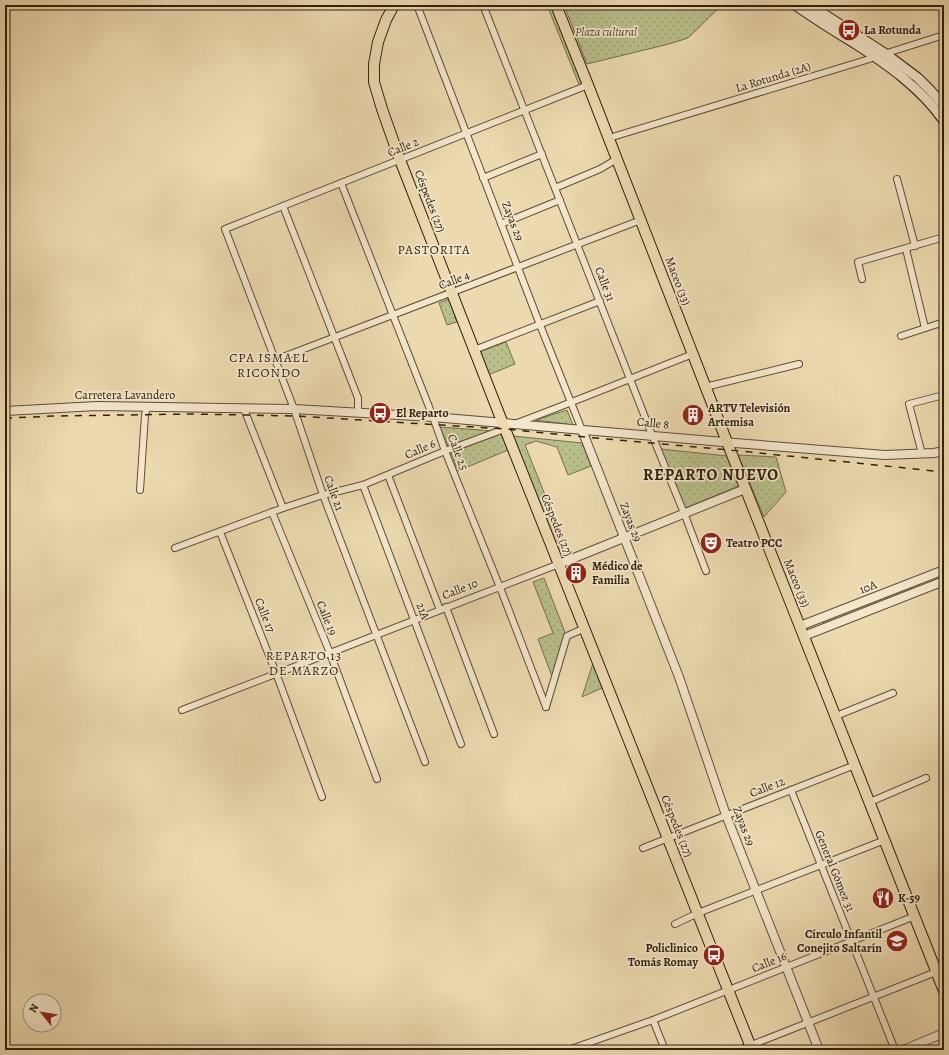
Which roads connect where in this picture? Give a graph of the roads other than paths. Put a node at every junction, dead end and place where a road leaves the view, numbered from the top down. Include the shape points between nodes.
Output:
1 (394, 5) edge
2 (417, 5) edge
3 (483, 5) edge
4 (556, 5) edge
5 (794, 5) edge
6 (810, 5) edge
7 (944, 35) edge
8 (886, 54) junction
9 (875, 57) junction
10 (588, 86) junction
11 (944, 106) edge
12 (525, 111) junction
13 (944, 121) edge
14 (466, 134) junction
15 (609, 138) junction
16 (542, 154) junction
17 (617, 159) junction
18 (400, 160) junction
19 (483, 178) junction
20 (897, 179) dead end
21 (341, 183) junction
22 (555, 188) junction
23 (560, 200) junction
24 (282, 206) junction
25 (641, 220) junction
26 (501, 224) junction
27 (225, 229) joint
28 (944, 238) edge
29 (577, 244) junction
30 (914, 246) junction
31 (906, 249) junction
32 (518, 267) junction
33 (862, 279) dead end
34 (452, 292) junction
35 (600, 301) junction
36 (393, 315) junction
37 (944, 322) edge
38 (540, 325) junction
39 (926, 328) junction
40 (901, 336) dead end
41 (335, 337) junction
42 (474, 350) junction
43 (693, 354) junction
44 (275, 360) junction
45 (799, 364) dead end
46 (630, 379) junction
47 (705, 387) junction
48 (944, 395) edge
49 (571, 403) junction
50 (147, 407) junction
51 (244, 409) junction
52 (294, 409) junction
53 (5, 411) edge
54 (358, 412) junction
55 (433, 416) junction
56 (516, 424) junction
57 (504, 426) junction
58 (582, 430) junction
59 (652, 435) junction
60 (727, 442) junction
61 (445, 450) junction
62 (944, 451) edge
63 (922, 454) junction
64 (388, 475) junction
65 (364, 485) junction
66 (745, 488) junction
67 (140, 490) dead end
68 (322, 495) junction
69 (283, 508) junction
70 (272, 512) junction
71 (684, 513) junction
72 (220, 532) junction
73 (624, 537) junction
74 (175, 548) dead end
75 (559, 564) junction
76 (944, 570) edge
77 (706, 571) dead end
78 (916, 581) junction
79 (944, 581) edge
80 (500, 586) junction
81 (919, 591) junction
82 (443, 609) junction
83 (415, 620) junction
84 (800, 626) junction
85 (585, 628) junction
86 (376, 636) junction
87 (804, 636) junction
88 (330, 653) junction
89 (276, 673) junction
90 (893, 693) dead end
91 (182, 710) dead end
92 (836, 716) junction
93 (494, 734) dead end
94 (461, 744) dead end
95 (426, 762) dead end
96 (855, 765) junction
97 (926, 778) dead end
98 (377, 779) dead end
99 (791, 790) junction
100 (322, 797) dead end
101 (870, 802) junction
102 (726, 815) junction
103 (668, 838) junction
104 (885, 840) junction
105 (643, 848) dead end
106 (821, 865) junction
107 (756, 890) junction
108 (698, 913) junction
109 (915, 916) junction
110 (675, 924) dead end
111 (852, 941) junction
112 (787, 967) junction
113 (936, 972) junction
114 (729, 991) junction
115 (944, 991) edge
116 (874, 997) junction
117 (653, 1020) junction
118 (809, 1022) junction
119 (944, 1033) edge
120 (751, 1048) edge
121 (568, 1050) edge
122 (665, 1050) edge
123 (739, 1050) edge
124 (819, 1050) edge
125 (895, 1050) edge
126 (902, 1050) edge

1 - 18 main road, Céspedes (27) via 378,42 374,82
2 - 14 street, Zayas 29
3 - 12 street, Calle 31
4 - 10 main road, Maceo (33)
5 - 9 main road
6 - 8 main road
7 - 8 street, La Rotunda (2A)
8 - 9 street, La Rotunda (2A)
8 - 11 main road via 918,78
9 - 13 main road via 907,81
9 - 15 street, La Rotunda (2A)
10 - 12 street, Calle 2
10 - 15 main road, Maceo (33)
12 - 14 street, Calle 2
12 - 16 street, Calle 31
14 - 18 street, Calle 2
14 - 19 street, Zayas 29
15 - 17 main road, Maceo (33)
16 - 19 street
16 - 22 street, Calle 31
17 - 22 street
17 - 25 main road, Maceo (33)
18 - 21 street, Calle 2
18 - 34 main road, Céspedes (27)
19 - 26 street, Zayas 29
20 - 30 street
21 - 24 street, Calle 2
21 - 36 street, Calle 25
22 - 23 street, Calle 31
23 - 26 street
23 - 29 street, Calle 31
24 - 27 street, Calle 2
24 - 41 street
25 - 29 street, Calle 4
25 - 43 main road, Maceo (33)
26 - 32 street, Zayas 29
27 - 44 street, Calle 21
28 - 30 street
29 - 32 street, Calle 4
29 - 35 street, Calle 31
30 - 31 street
31 - 33 street via 858,262
31 - 39 street
32 - 34 street, Calle 4
32 - 38 street, Zayas 29
34 - 36 street, Calle 4
34 - 42 main road, Céspedes (27)
35 - 38 street
35 - 46 street, Calle 31
36 - 41 street, Calle 4
36 - 55 street, Calle 25
37 - 39 street
38 - 42 street
38 - 49 street, Zayas 29
39 - 40 street
41 - 44 street, Calle 4
41 - 54 street via 358,398
42 - 57 main road, Céspedes (27)
43 - 46 street
43 - 47 main road, Maceo (33)
44 - 52 street, Calle 21
45 - 47 street
46 - 49 street
46 - 59 street, Calle 31
47 - 60 main road, Maceo (33)
48 - 63 street via 909,404
49 - 56 street
49 - 58 street, Zayas 29
50 - 51 street, Carretera Lavandero
50 - 53 street, Carretera Lavandero via 97,406
50 - 67 street
51 - 52 street, Carretera Lavandero
51 - 69 street
52 - 54 street, Carretera Lavandero
52 - 68 street, Calle 21
54 - 55 street, Calle 8
55 - 57 street, Calle 8
55 - 61 street, Calle 25
56 - 57 street, Calle 8
56 - 58 street, Calle 8
57 - 61 street, Calle 6
57 - 75 main road, Céspedes (27)
58 - 59 street, Calle 8
58 - 73 street, Zayas 29
59 - 60 street, Calle 8
59 - 71 street, Calle 31
60 - 63 street, Calle 8 via 885,455
60 - 66 main road, Maceo (33)
61 - 64 street, Calle 6
61 - 80 street, Calle 25
62 - 63 street, Calle 8
64 - 65 street, Calle 6
64 - 82 street
65 - 68 street, Calle 6
65 - 83 street, 21A
66 - 71 street, Calle 10
66 - 84 main road, Maceo (33)
68 - 69 street, Calle 6
68 - 86 street, Calle 21
69 - 70 street, Calle 6
70 - 72 street, Calle 6
70 - 88 street, Calle 19
71 - 73 street, Calle 10
71 - 77 street, Calle 31
72 - 74 street, Calle 6
72 - 89 street, Calle 17
73 - 75 street, Calle 10
73 - 102 street, Zayas 29 via 679,677
75 - 80 street, Calle 10
75 - 85 main road, Céspedes (27)
76 - 78 street, 10A
78 - 81 street
78 - 84 street, 10A
79 - 81 street, 10A
80 - 82 street, Calle 10
80 - 85 street, Calle 25 via 546,707 567,636
81 - 87 street, 10A
82 - 83 street, Calle 10
82 - 93 street
83 - 86 street, Calle 10
83 - 94 street, 21A
84 - 87 main road, Maceo (33)
85 - 103 main road, Céspedes (27)
86 - 88 street, Calle 10
86 - 95 street, Calle 21
87 - 92 main road, Maceo (33)
88 - 89 street, Calle 10
88 - 98 street, Calle 19
89 - 91 street, Calle 10
89 - 100 street, Calle 17
90 - 92 street
92 - 96 main road, Maceo (33)
96 - 99 street, Calle 12
96 - 101 main road, Maceo (33)
97 - 101 street
99 - 102 street, Calle 12
99 - 106 street, General Gómez 31
101 - 104 main road, Maceo (33)
102 - 103 street, Calle 12
102 - 107 street, Zayas 29
103 - 105 street, Calle 12
103 - 108 main road, Céspedes (27)
104 - 106 street
104 - 109 main road, Maceo (33)
106 - 107 street
106 - 111 street, General Gómez 31
107 - 108 street
107 - 112 street, Zayas 29
108 - 110 street
108 - 114 main road, Céspedes (27)
109 - 111 street, Calle 16
109 - 113 main road, Maceo (33)
111 - 112 street, Calle 16
111 - 116 street, General Gómez 31
112 - 114 street, Calle 16
112 - 118 street, Zayas 29
113 - 115 main road, Maceo (33)
113 - 116 street
114 - 117 street, Calle 16
114 - 120 main road, Céspedes (27)
116 - 118 street
116 - 125 street, General Gómez 31
117 - 121 street, Calle 16
117 - 122 street
118 - 120 street
118 - 124 street, Zayas 29
119 - 126 street
120 - 123 street

